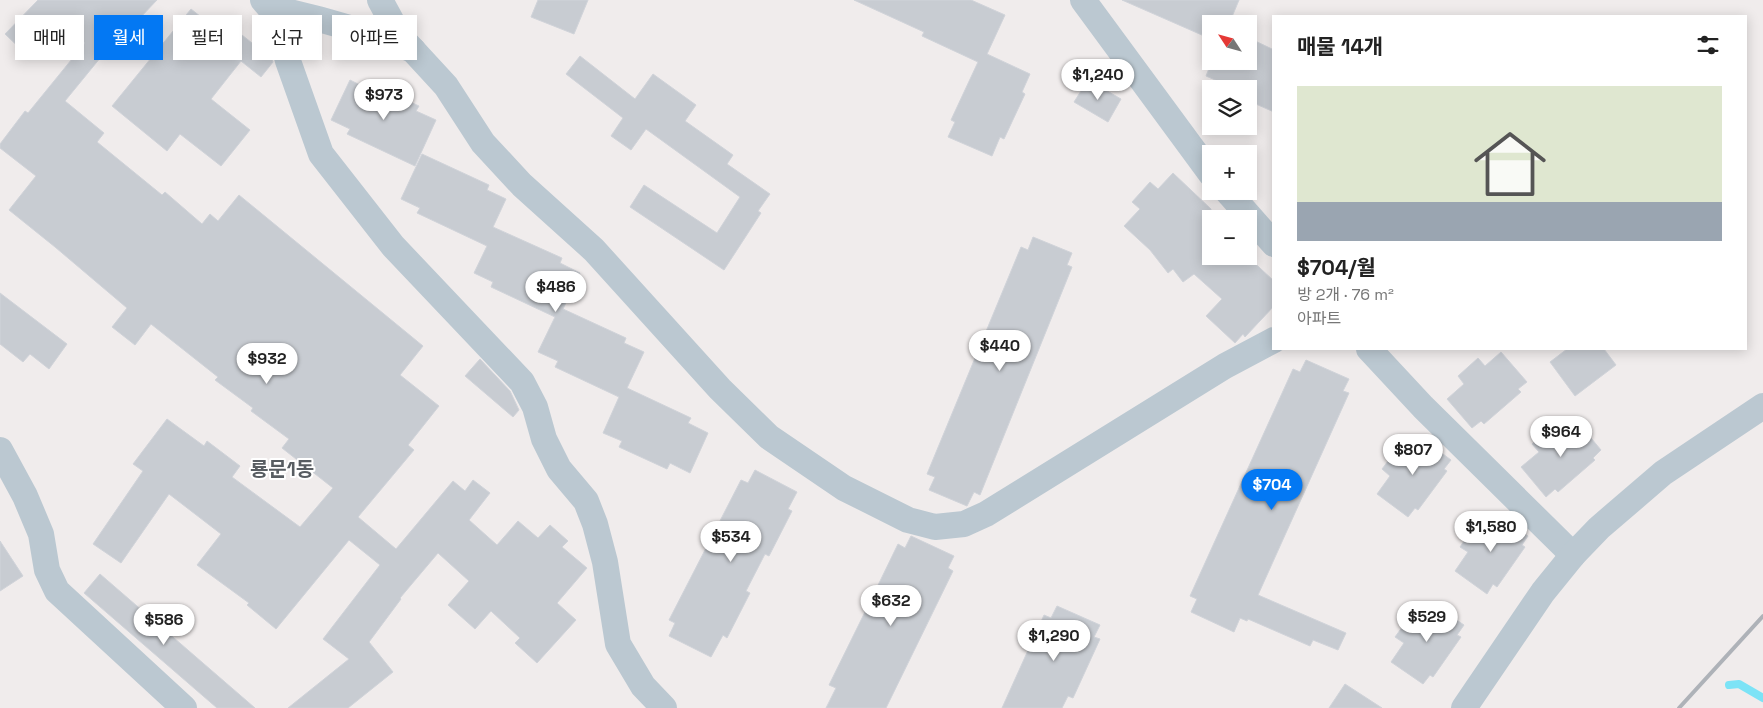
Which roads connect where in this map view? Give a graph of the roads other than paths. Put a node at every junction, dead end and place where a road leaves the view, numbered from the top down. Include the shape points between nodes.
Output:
1 (380, 0) edge
2 (1083, 0) edge
3 (272, 3) edge
4 (388, 15) edge
5 (332, 22) edge
6 (417, 53) edge
7 (1202, 162) edge
8 (1235, 200) edge
9 (1272, 242) edge
10 (1272, 341) edge
11 (1370, 350) edge
12 (1763, 406) edge
13 (0, 450) edge
14 (1573, 555) junction
15 (184, 708) edge
16 (664, 708) edge
17 (1464, 708) edge

1 - 4 street
2 - 7 street
3 - 5 street
3 - 16 street via 288,61 321,154 393,246 522,382 559,469 586,501 596,524 618,644 643,686
6 - 10 street via 446,86 483,143 522,185 594,250 720,389 769,437 844,488 908,520 935,527 964,524 986,514 1225,366
8 - 9 street
11 - 14 street
12 - 14 street via 1663,473
13 - 15 street via 26,496 41,534 47,570 57,591
14 - 17 street via 1543,592

